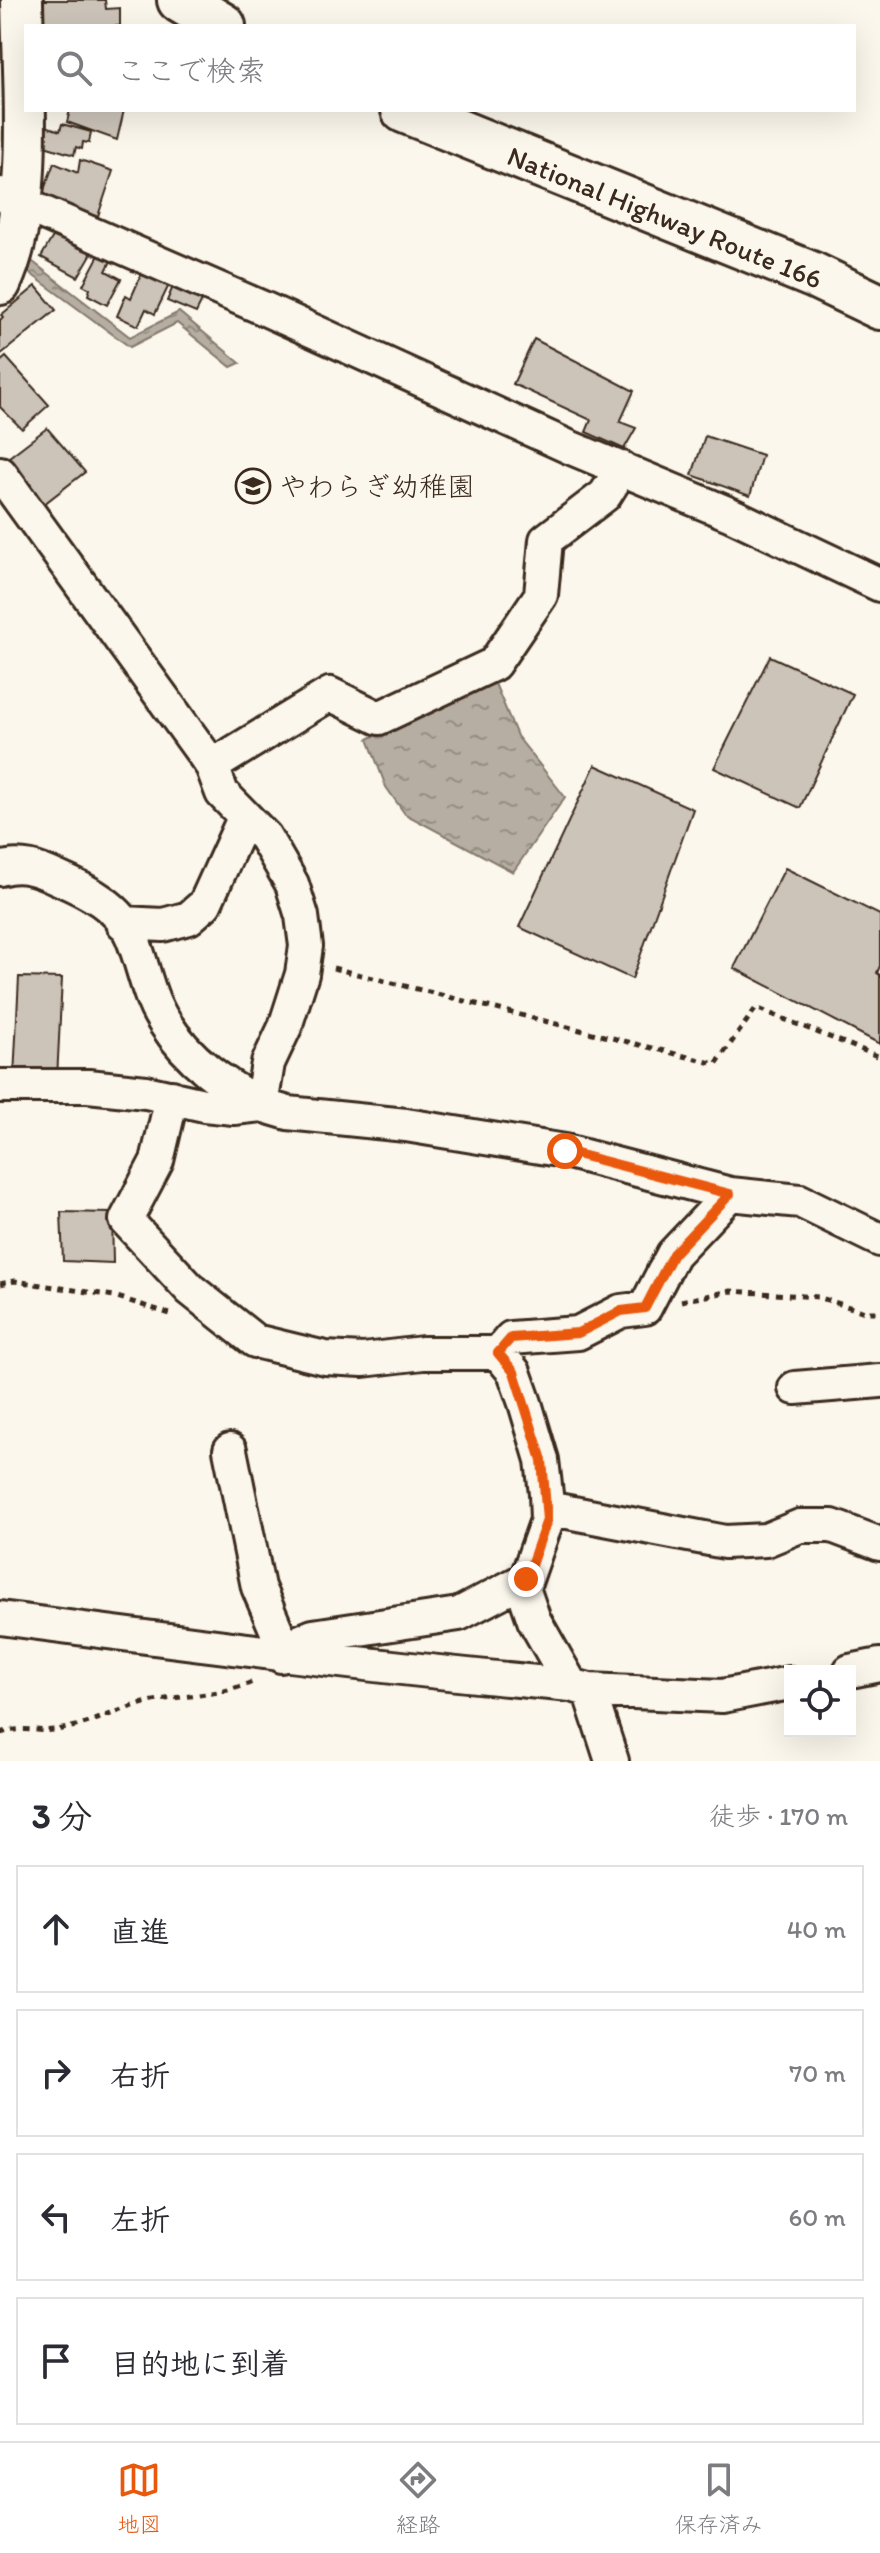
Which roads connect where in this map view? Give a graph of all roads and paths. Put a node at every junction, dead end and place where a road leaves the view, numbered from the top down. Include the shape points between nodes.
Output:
1 (22, 0) edge
2 (180, 0) edge
3 (220, 24) edge
4 (409, 112) edge
5 (10, 199) edge
6 (0, 284) edge
7 (880, 307) edge
8 (622, 468) junction
9 (0, 473) edge
10 (880, 585) edge
11 (212, 766) junction
12 (244, 818) junction
13 (0, 869) edge
14 (123, 923) junction
15 (324, 979) dead end
16 (880, 1057) edge
17 (0, 1086) edge
18 (172, 1097) junction
19 (261, 1105) junction
20 (730, 1194) junction
21 (880, 1240) edge
22 (0, 1284) edge
23 (645, 1308) junction
24 (880, 1312) edge
25 (185, 1319) dead end
26 (498, 1353) junction
27 (880, 1381) edge
28 (795, 1388) dead end
29 (230, 1450) dead end
30 (547, 1508) junction
31 (880, 1544) edge
32 (526, 1579) junction
33 (0, 1618) edge
34 (283, 1652) junction
35 (880, 1665) edge
36 (856, 1670) edge
37 (784, 1684) edge
38 (580, 1687) junction
39 (0, 1733) edge
40 (612, 1761) edge

1 - 5 main road via 24,139
2 - 3 highway
4 - 7 highway, National Highway Route 166
5 - 6 main road via 9,266
5 - 8 street
8 - 10 street
8 - 11 street via 605,495 546,540 541,595 494,664 379,718 330,694
9 - 11 street
11 - 12 street via 222,793
12 - 14 street via 205,904 189,918 163,925
12 - 19 street via 265,837 292,884 306,946 298,987 268,1063
13 - 14 street via 15,864 48,873 85,890
14 - 19 street via 132,935 149,995 192,1060
15 - 16 path via 333,968 716,1064 756,1008
17 - 18 street via 88,1086
18 - 19 street via 234,1108
18 - 26 street via 157,1161 126,1220 191,1290 255,1341 325,1358 363,1360
19 - 20 street via 565,1151
20 - 21 street via 800,1201
20 - 23 street via 673,1254
22 - 25 path via 15,1281 114,1296
23 - 24 path via 731,1291 818,1297
23 - 26 street via 621,1311 578,1333 511,1338
26 - 30 street via 514,1372 525,1403 542,1460
27 - 28 street
29 - 34 street via 258,1587
30 - 31 street via 725,1542 766,1540 800,1526 832,1526
30 - 32 street
32 - 34 street via 459,1614 313,1636
32 - 38 street via 523,1588 534,1620
33 - 34 street
34 - 38 street
34 - 39 path via 276,1671 235,1689 139,1705 55,1730 18,1727
35 - 36 street
37 - 38 street via 722,1696
38 - 40 street

